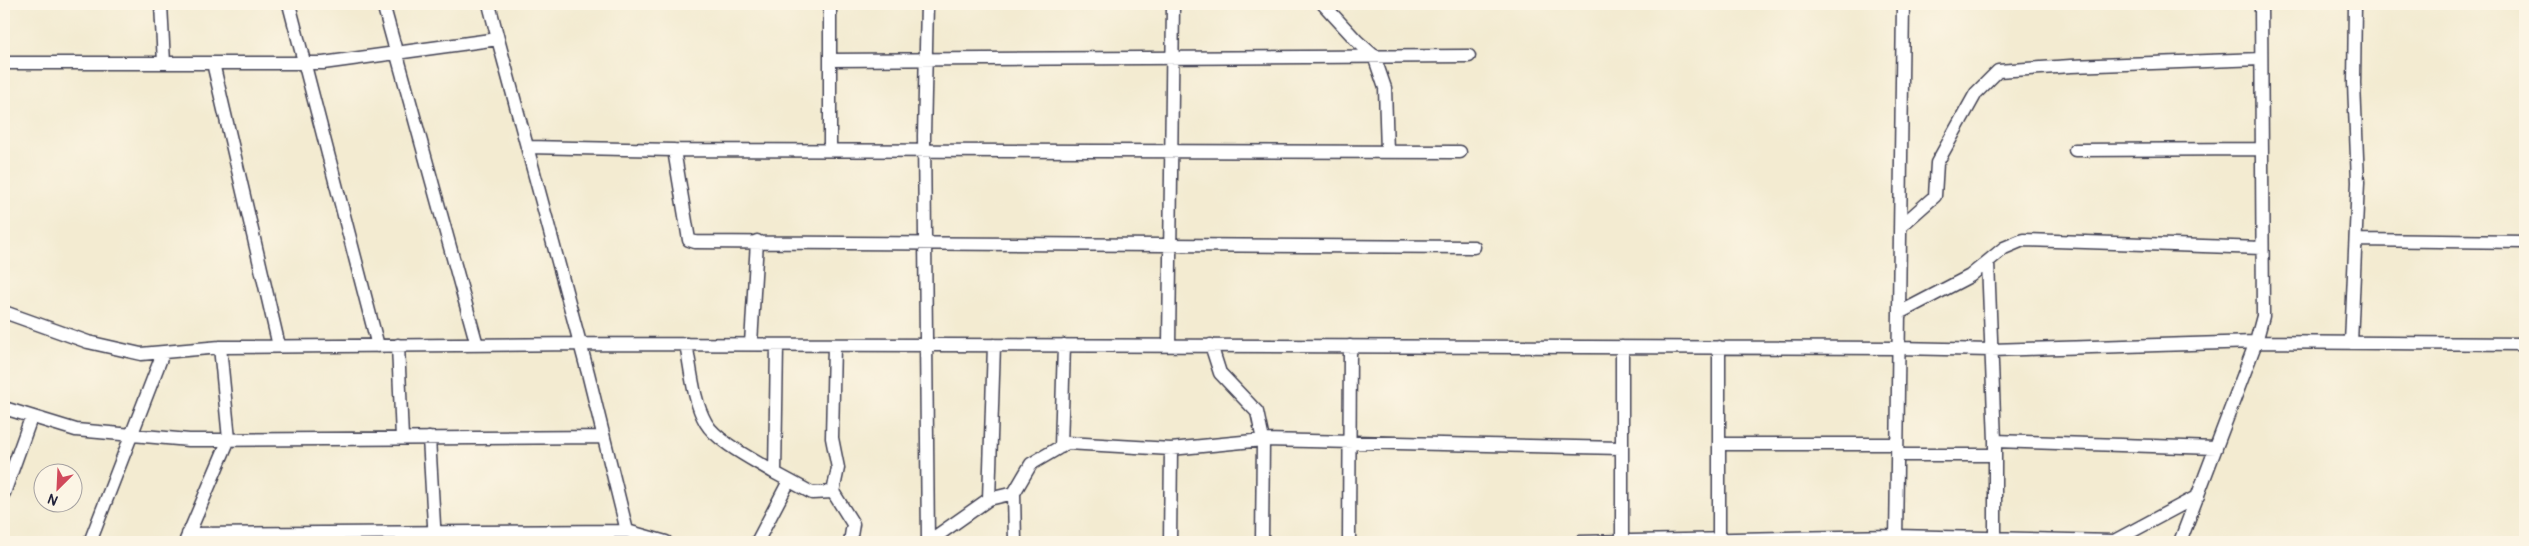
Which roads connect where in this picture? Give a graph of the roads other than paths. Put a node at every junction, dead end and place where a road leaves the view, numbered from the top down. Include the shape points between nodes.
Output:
1 (161, 4) edge
2 (289, 4) edge
3 (383, 4) edge
4 (489, 4) edge
5 (830, 4) edge
6 (927, 4) edge
7 (1173, 4) edge
8 (1323, 4) edge
9 (1903, 4) edge
10 (2261, 4) edge
11 (2356, 4) edge
12 (498, 39) junction
13 (396, 53) junction
14 (1374, 56) junction
15 (1469, 56) dead end
16 (1172, 58) junction
17 (830, 60) junction
18 (926, 60) junction
19 (2261, 60) junction
20 (4, 63) edge
21 (164, 63) junction
22 (213, 63) junction
23 (306, 63) junction
24 (527, 147) junction
25 (2261, 149) junction
26 (674, 150) junction
27 (830, 150) junction
28 (924, 150) junction
29 (2075, 150) dead end
30 (1172, 151) junction
31 (1387, 152) junction
32 (1460, 152) dead end
33 (1900, 227) junction
34 (2356, 240) junction
35 (757, 241) junction
36 (2525, 242) edge
37 (926, 244) junction
38 (1170, 245) junction
39 (1474, 247) dead end
40 (2262, 248) junction
41 (1988, 262) junction
42 (4, 312) edge
43 (1899, 313) junction
44 (2256, 342) junction
45 (2352, 343) junction
46 (580, 344) junction
47 (686, 344) junction
48 (751, 344) junction
49 (777, 344) junction
50 (2525, 344) edge
51 (477, 345) junction
52 (834, 345) junction
53 (927, 345) junction
54 (994, 345) junction
55 (1064, 345) junction
56 (1169, 345) junction
57 (1211, 345) junction
58 (279, 346) junction
59 (378, 346) junction
60 (398, 346) junction
61 (1350, 346) junction
62 (220, 347) junction
63 (1622, 347) junction
64 (1719, 347) junction
65 (1898, 348) junction
66 (1991, 350) junction
67 (164, 353) junction
68 (4, 408) edge
69 (31, 418) junction
70 (130, 435) junction
71 (604, 437) junction
72 (402, 438) junction
73 (429, 438) junction
74 (228, 440) junction
75 (1263, 440) junction
76 (1995, 441) junction
77 (1350, 443) junction
78 (1719, 444) junction
79 (1061, 447) junction
80 (1621, 448) junction
81 (2216, 448) junction
82 (1171, 449) junction
83 (1897, 449) junction
84 (1995, 455) junction
85 (775, 473) junction
86 (789, 480) junction
87 (833, 492) junction
88 (4, 493) edge
89 (1014, 493) junction
90 (2198, 496) junction
91 (988, 499) junction
92 (627, 531) junction
93 (551, 532) junction
94 (187, 538) edge
95 (289, 538) edge
96 (397, 538) edge
97 (434, 538) edge
98 (1895, 539) edge
99 (1719, 540) junction
100 (1995, 540) edge
101 (90, 542) edge
102 (542, 542) edge
103 (666, 542) edge
104 (757, 542) edge
105 (850, 542) edge
106 (928, 542) edge
107 (1015, 542) edge
108 (1170, 542) edge
109 (1262, 542) edge
110 (1350, 542) edge
111 (1580, 542) edge
112 (1622, 542) edge
113 (2180, 542) edge

1 - 21 street
2 - 23 street
3 - 13 street
4 - 12 street
5 - 17 street
6 - 18 street
7 - 16 street
8 - 14 street
9 - 33 street
10 - 19 street
11 - 34 street
12 - 13 street
12 - 24 street
13 - 23 street
13 - 51 street
14 - 15 street
14 - 16 street
14 - 31 street via 1385,88
16 - 18 street
16 - 30 street
17 - 18 street
17 - 27 street
18 - 28 street
19 - 25 street
19 - 33 street via 1998,71 1976,94 1937,163 1934,196
20 - 21 street
21 - 22 street
22 - 23 street
22 - 58 street
23 - 59 street
24 - 26 street
24 - 46 street
25 - 29 street
25 - 40 street
26 - 27 street
26 - 35 street via 690,240
27 - 28 street
28 - 30 street
28 - 37 street
30 - 31 street
30 - 38 street
31 - 32 street
33 - 43 street
34 - 36 street
34 - 45 street
35 - 37 street
35 - 48 street
37 - 38 street
37 - 53 street
38 - 39 street
38 - 56 street
40 - 41 street via 2023,240 2004,248
40 - 44 street via 2263,316
41 - 43 street via 1970,276
41 - 66 street
42 - 67 street via 88,342 141,354
43 - 65 street
44 - 45 street
44 - 66 street
44 - 81 street
45 - 50 street
46 - 47 street
46 - 51 street
46 - 71 street
47 - 48 street
47 - 85 street via 696,397 706,423 716,435
48 - 49 street
49 - 52 street
49 - 85 street
51 - 60 street
52 - 53 street
52 - 87 street via 832,438 838,468
53 - 54 street
53 - 106 street
54 - 55 street
54 - 91 street
55 - 56 street
55 - 79 street
56 - 57 street
57 - 61 street
57 - 75 street via 1220,373 1257,412
58 - 59 street
58 - 62 street
59 - 60 street
60 - 72 street
61 - 63 street
61 - 77 street
62 - 67 street
62 - 74 street
63 - 64 street
63 - 80 street
64 - 65 street
64 - 78 street
65 - 66 street
65 - 83 street
66 - 76 street
67 - 70 street
68 - 69 street
69 - 70 street via 76,430
69 - 88 street
70 - 74 street
70 - 101 street
71 - 73 street
71 - 92 street
72 - 73 street
72 - 74 street
73 - 97 street
74 - 94 street
75 - 77 street
75 - 82 street
75 - 109 street
76 - 81 street
76 - 84 street
77 - 80 street
77 - 110 street
78 - 83 street
78 - 99 street
79 - 82 street via 1067,444
79 - 89 street via 1032,464
80 - 112 street
81 - 90 street
82 - 108 street
83 - 84 street
83 - 98 street
84 - 100 street
85 - 86 street
86 - 87 street via 812,493
86 - 104 street
87 - 105 street via 853,524
89 - 91 street
89 - 107 street
90 - 100 street via 2114,541
90 - 113 street
91 - 106 street
92 - 93 street
92 - 103 street
93 - 97 street
93 - 102 street
94 - 95 street
95 - 96 street
96 - 97 street
98 - 99 street
98 - 100 street
99 - 112 street
111 - 112 street

